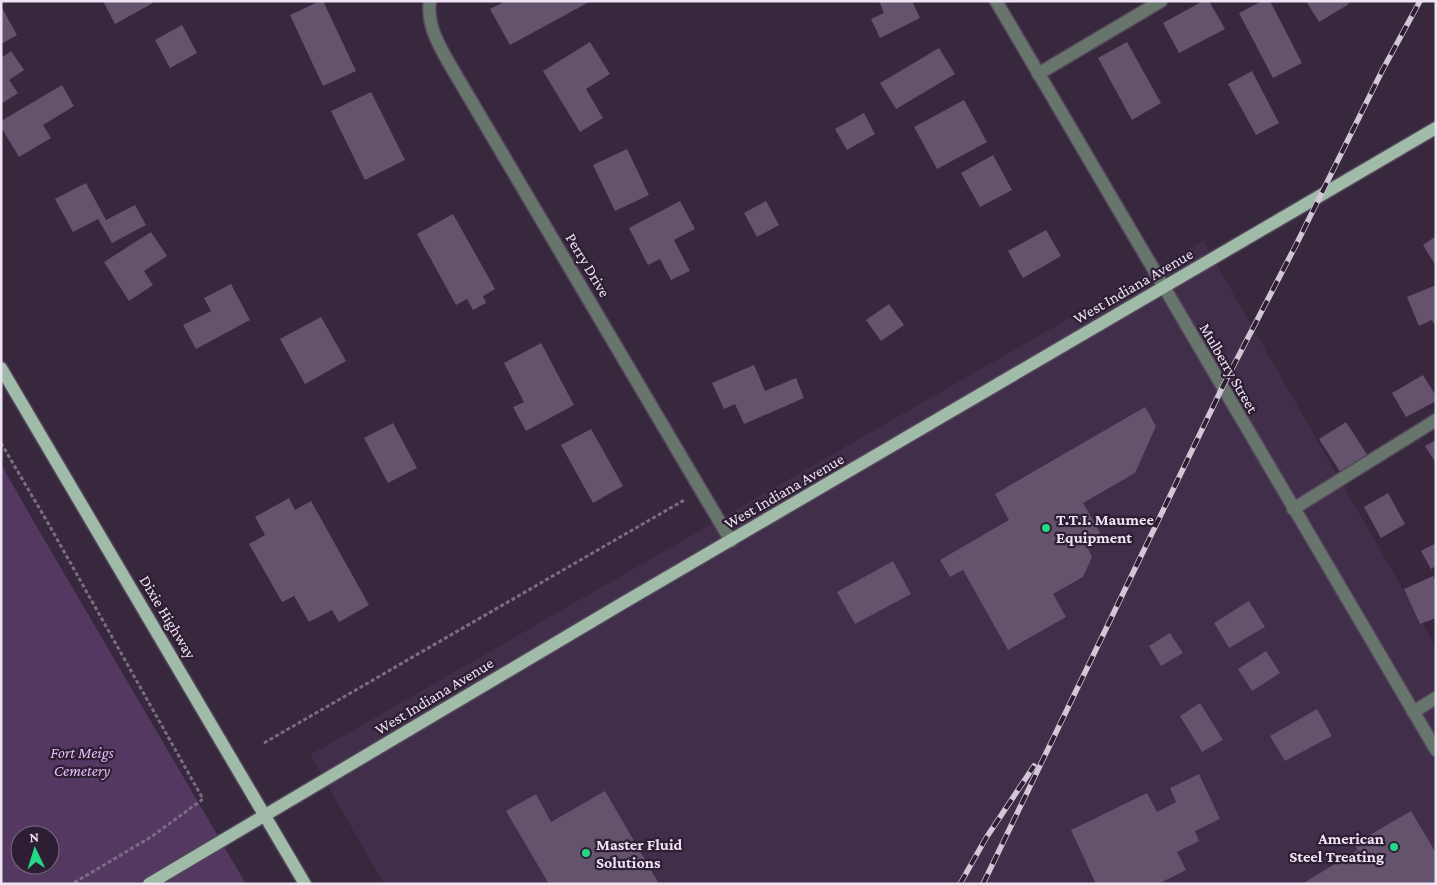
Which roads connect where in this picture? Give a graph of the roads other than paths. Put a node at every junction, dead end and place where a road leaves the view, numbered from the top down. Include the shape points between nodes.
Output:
1 (430, 1) edge
2 (996, 1) edge
3 (1160, 1) edge
4 (1038, 74) junction
5 (1436, 128) edge
6 (1162, 287) junction
7 (1, 368) edge
8 (1436, 420) edge
9 (1293, 509) junction
10 (731, 541) junction
11 (1436, 698) edge
12 (1413, 712) junction
13 (1436, 750) edge
14 (265, 814) junction
15 (149, 884) edge
16 (305, 884) edge

1 - 10 street, Perry Drive via 432,28 449,63
2 - 4 street, Mulberry Street
3 - 4 street
4 - 6 street, Mulberry Street
5 - 6 main road, West Indiana Avenue
6 - 9 street, Mulberry Street
6 - 10 main road, West Indiana Avenue
7 - 14 main road, Dixie Highway
8 - 9 street
9 - 12 street, Mulberry Street
10 - 14 main road, West Indiana Avenue
11 - 12 street
12 - 13 street, Mulberry Street
14 - 15 main road, West Indiana Avenue
14 - 16 main road, Dixie Highway

